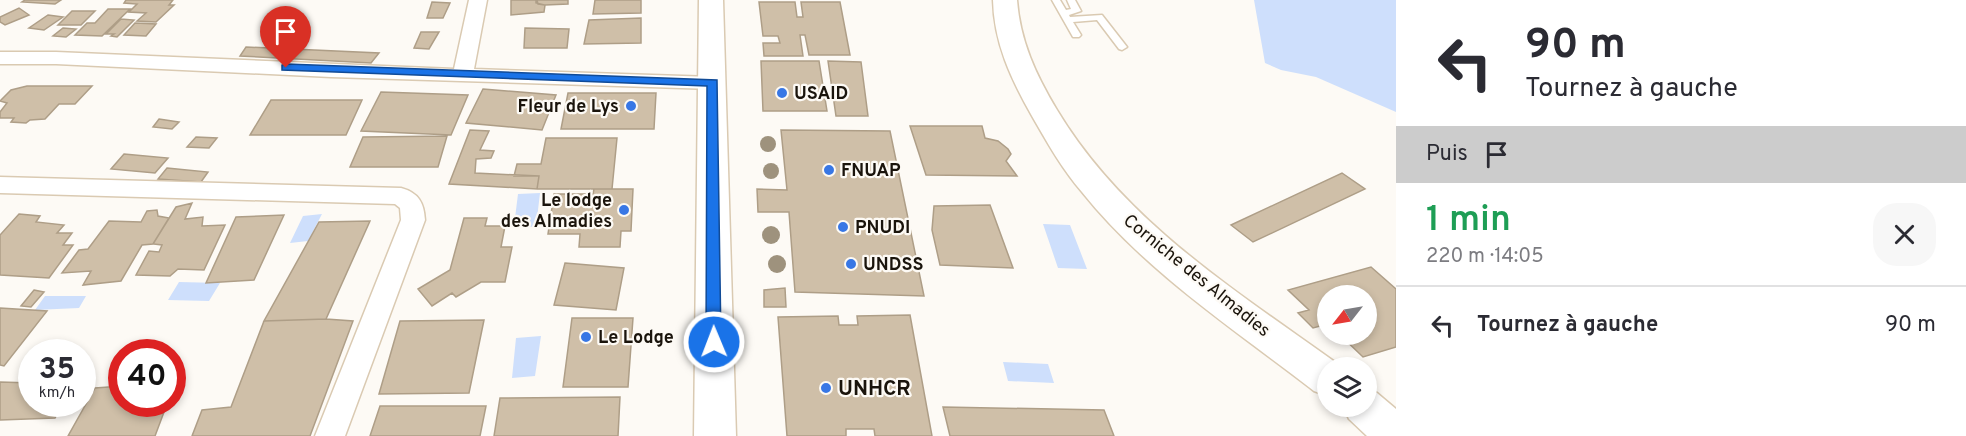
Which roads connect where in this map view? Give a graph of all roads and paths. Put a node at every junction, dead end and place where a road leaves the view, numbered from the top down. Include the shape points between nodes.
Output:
1 (478, 0) edge
2 (711, 0) edge
3 (1005, 0) edge
4 (1056, 0) edge
5 (1071, 0) edge
6 (1067, 17) junction
7 (1076, 34) dead end
8 (1122, 47) dead end
9 (0, 58) edge
10 (463, 75) junction
11 (712, 83) junction
12 (0, 185) edge
13 (1317, 371) edge
14 (1376, 417) edge
15 (1396, 435) edge
16 (330, 436) edge
17 (715, 436) edge

1 - 10 street
2 - 11 street
3 - 13 street, Corniche des Almadies via 1005,21 1020,69 1050,123 1102,195 1156,247
4 - 6 lane
5 - 6 lane via 1076,11
6 - 7 lane
6 - 8 lane via 1099,17
9 - 10 street
10 - 11 street
11 - 17 street
12 - 16 street via 401,196 412,205 413,220
14 - 15 street

